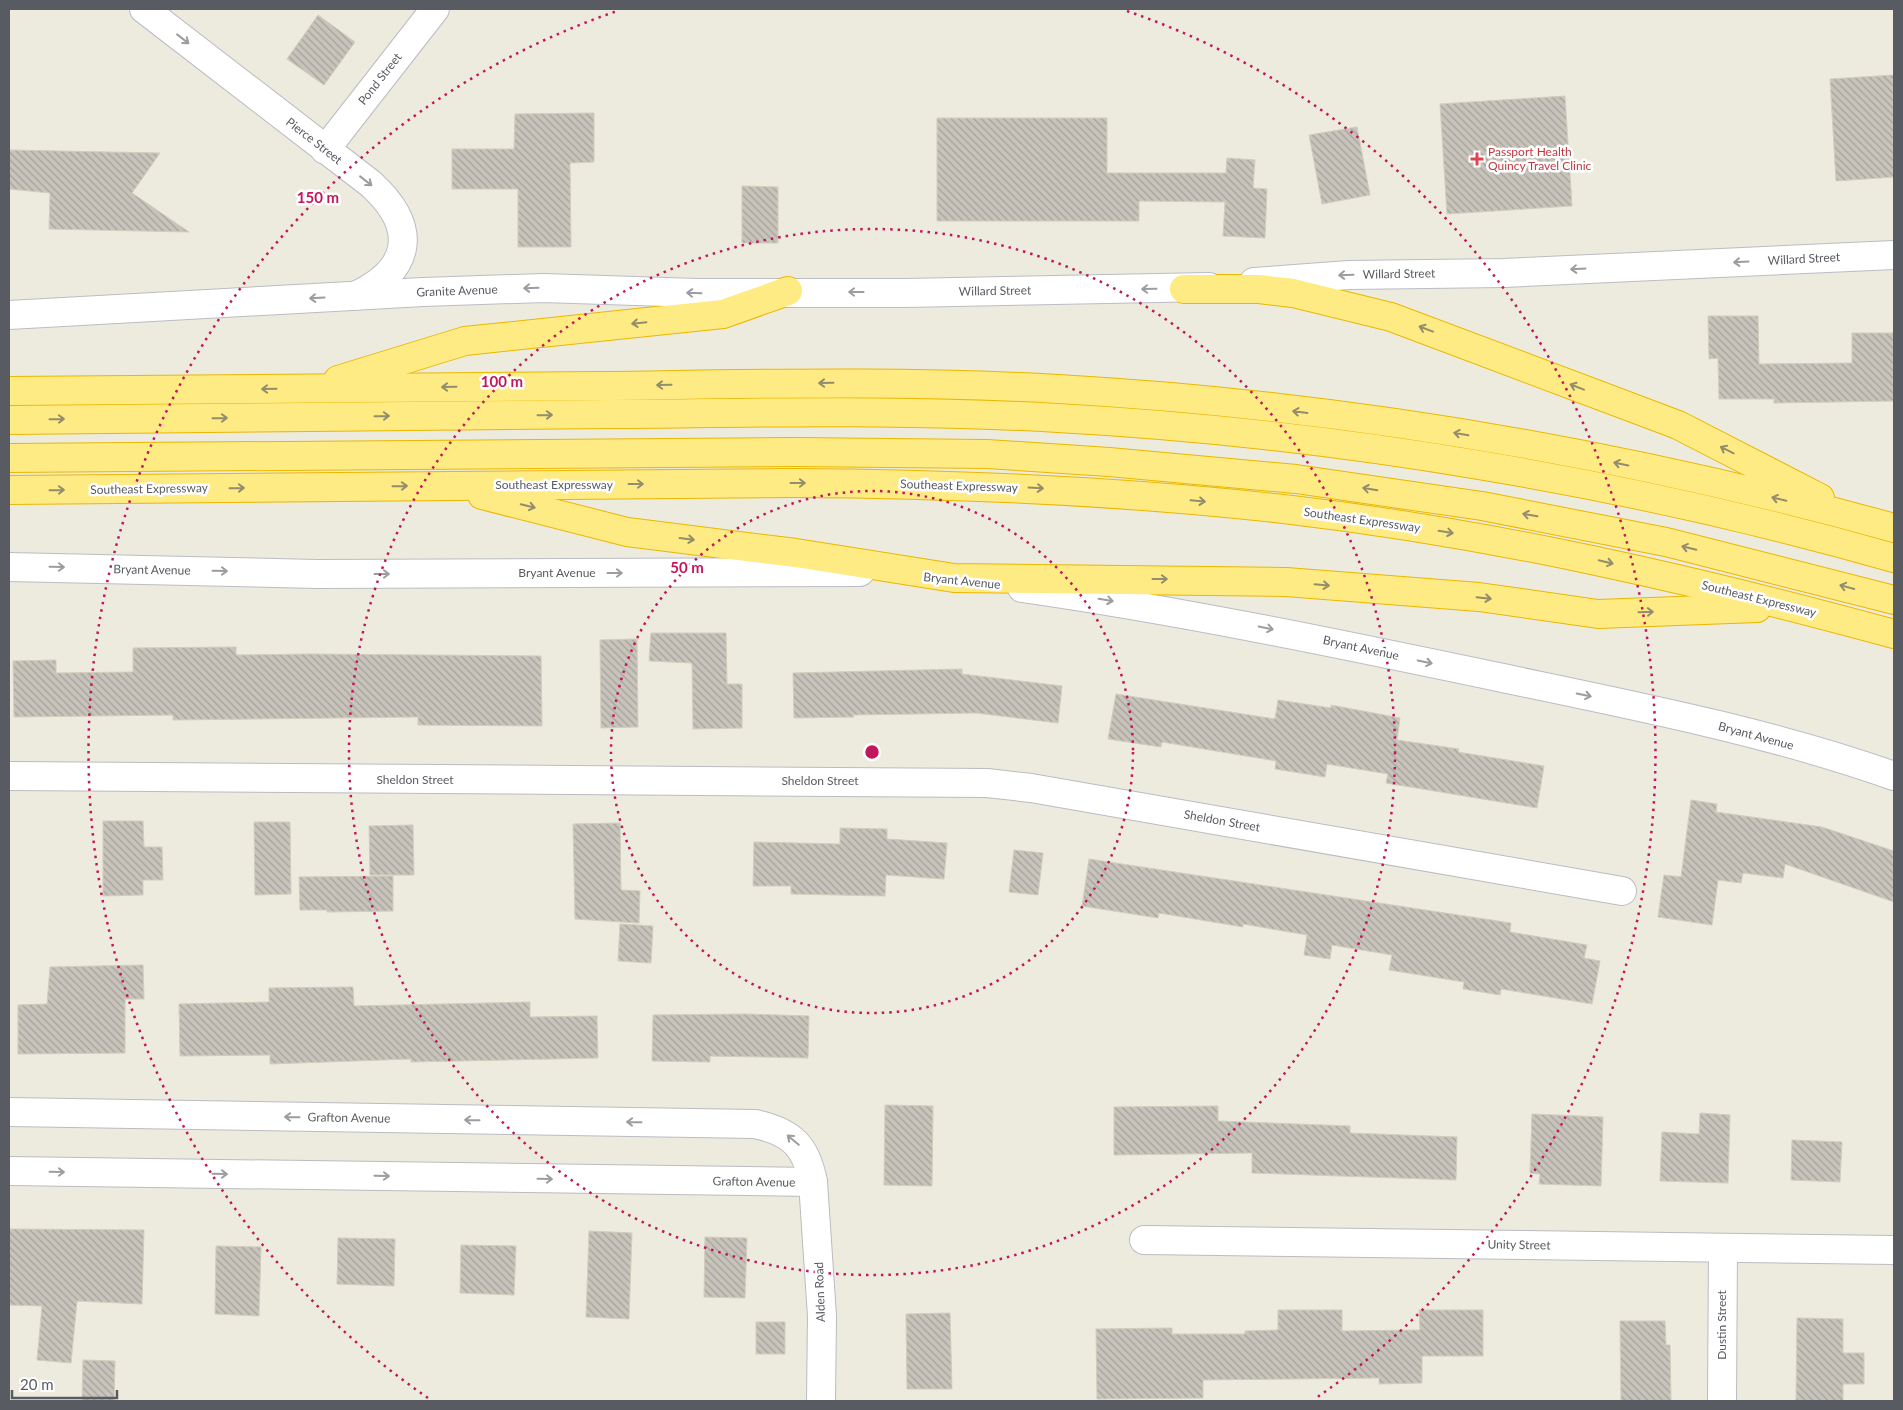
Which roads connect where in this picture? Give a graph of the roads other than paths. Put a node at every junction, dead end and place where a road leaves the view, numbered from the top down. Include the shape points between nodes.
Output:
1 (144, 9) edge
2 (434, 9) edge
3 (325, 150) junction
4 (1894, 255) edge
5 (1184, 289) junction
6 (788, 291) junction
7 (905, 293) joint
8 (355, 296) junction
9 (9, 315) edge
10 (310, 388) junction
11 (9, 391) edge
12 (9, 420) edge
13 (9, 458) edge
14 (447, 486) junction
15 (9, 490) edge
16 (1864, 520) junction
17 (1894, 528) edge
18 (1894, 558) edge
19 (9, 567) edge
20 (954, 578) junction
21 (1894, 600) edge
22 (1791, 607) junction
23 (1894, 634) edge
24 (9, 776) edge
25 (1894, 776) edge
26 (1622, 891) dead end
27 (9, 1112) edge
28 (9, 1171) edge
29 (813, 1182) junction
30 (1144, 1240) dead end
31 (1723, 1248) junction
32 (1894, 1250) edge
33 (820, 1401) edge
34 (1722, 1401) edge

1 -> 3 street, Pierce Street
2 - 3 street, Pond Street
3 -> 8 street, Pierce Street via 384,197 401,225 401,251 386,278
4 -> 5 street, Willard Street via 1504,273 1349,275
5 -> 7 street, Willard Street
16 -> 5 highway via 1678,425 1419,327 1360,308 1293,293 1259,289
7 -> 6 street, Granite Avenue
6 -> 8 street, Granite Avenue via 697,293 543,288
6 -> 10 highway via 723,314 465,341
8 -> 9 street, Granite Avenue
10 -> 11 highway
16 -> 10 highway via 1630,466 1453,433 1250,406 1125,394 875,383
12 -> 18 highway via 875,412 1060,418 1247,434 1475,466 1736,518
21 -> 13 highway via 1666,542 1482,506 1296,479 1109,462 987,454 824,452
15 -> 14 highway, Southeast Expressway
14 -> 20 highway via 627,532
14 -> 22 highway, Southeast Expressway via 918,484 1037,488 1169,498 1292,510 1477,537 1599,560
16 - 17 highway
19 -> 20 street, Bryant Avenue via 317,574 826,571
20 -> 22 highway via 1286,582 1478,597 1598,614
20 -> 25 street, Bryant Avenue via 1234,622 1568,692 1764,737
22 - 23 highway, Southeast Expressway
24 - 26 street, Sheldon Street via 987,783
29 -> 27 street, Grafton Avenue via 810,1166 798,1144 787,1134 755,1124
28 -> 29 street, Grafton Avenue
29 - 33 street, Alden Road via 822,1316
30 - 31 street, Unity Street
31 - 32 street, Unity Street
31 - 34 street, Dustin Street

